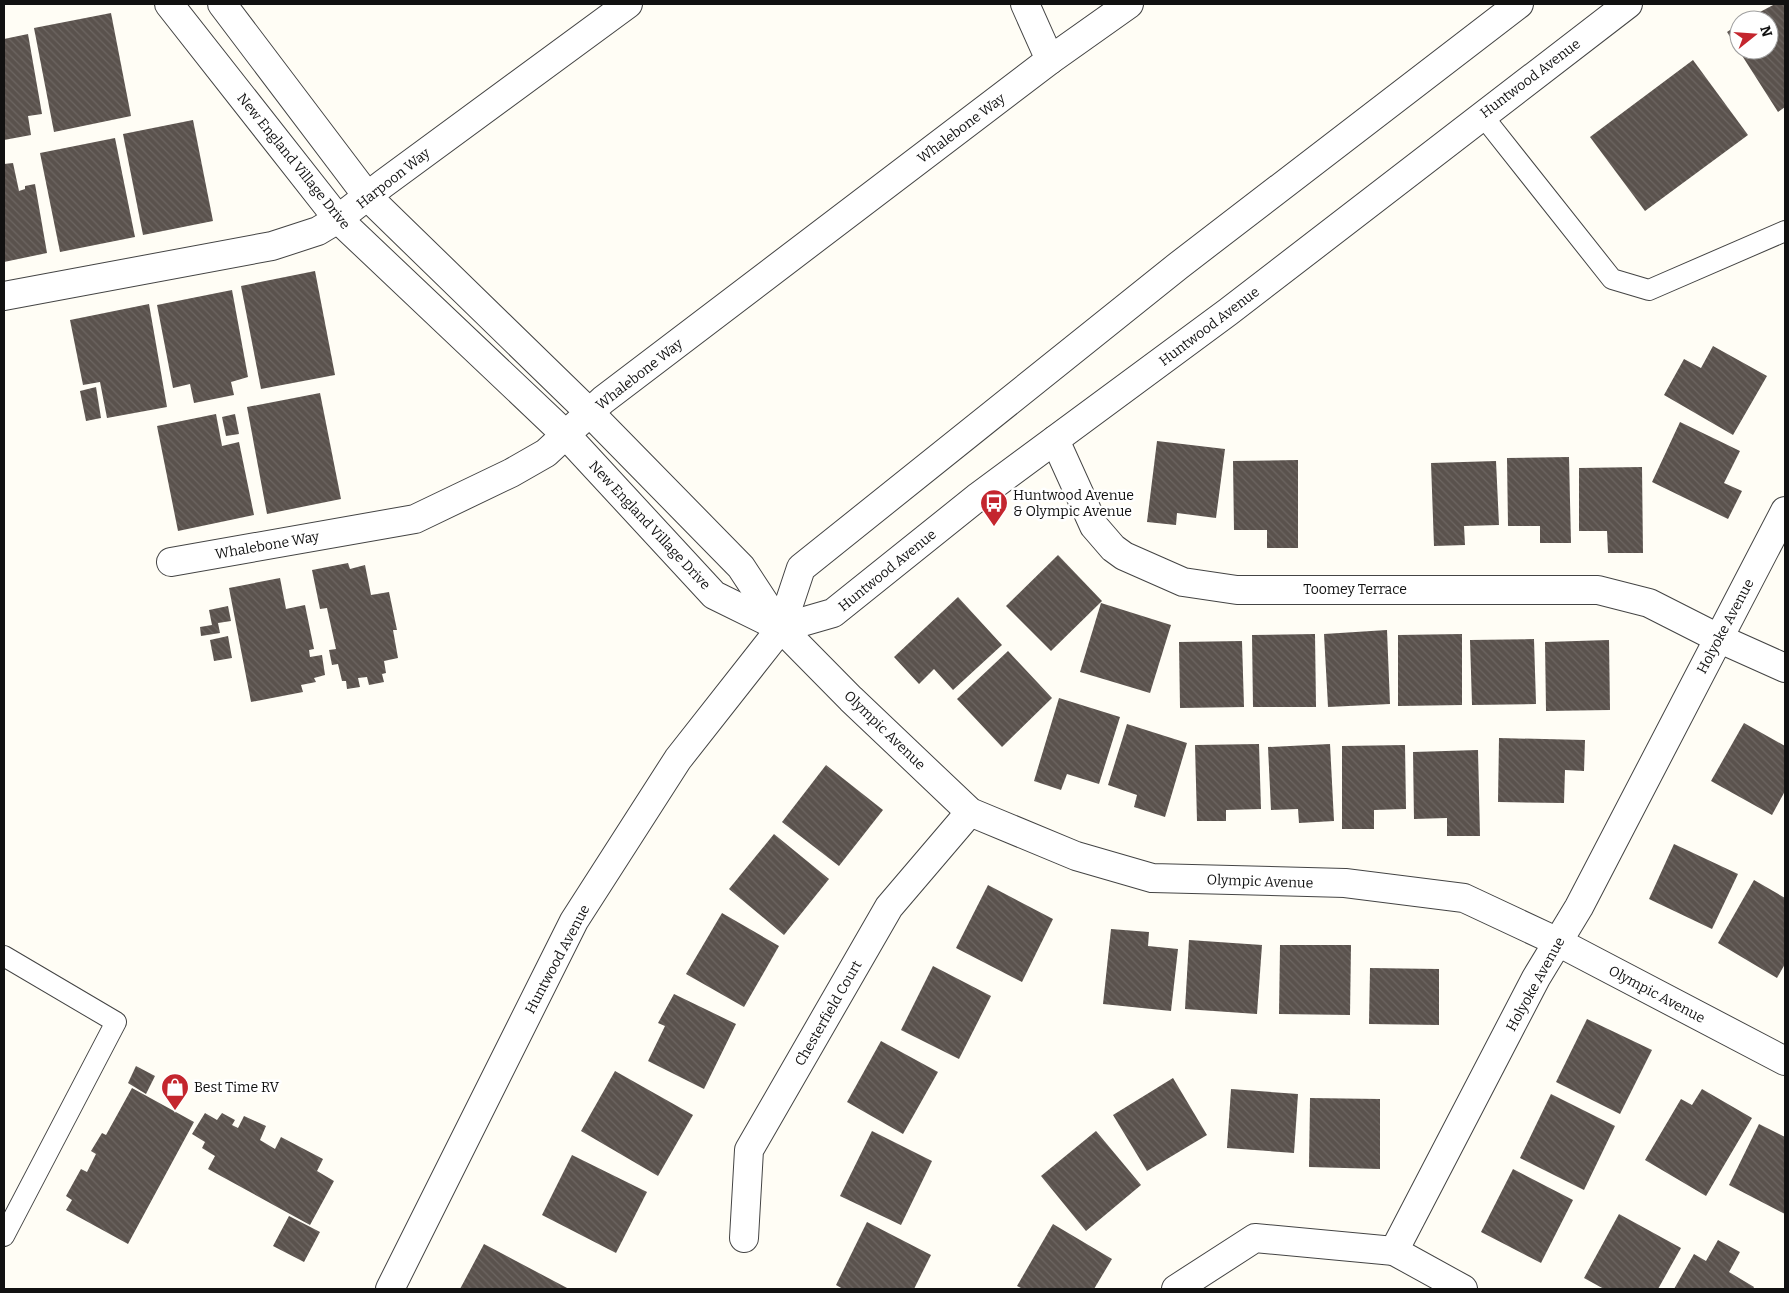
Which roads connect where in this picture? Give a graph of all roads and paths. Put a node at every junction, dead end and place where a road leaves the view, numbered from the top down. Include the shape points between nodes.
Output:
1 (169, 4) edge
2 (222, 4) edge
3 (628, 4) edge
4 (1025, 4) edge
5 (1129, 4) edge
6 (1519, 4) edge
7 (1628, 4) edge
8 (1050, 60) junction
9 (1482, 115) junction
10 (368, 197) junction
11 (338, 219) junction
12 (1785, 231) edge
13 (4, 296) edge
14 (590, 413) junction
15 (566, 435) junction
16 (1055, 440) junction
17 (1785, 511) edge
18 (171, 562) dead end
19 (781, 628) junction
20 (1718, 638) junction
21 (1785, 668) edge
22 (970, 812) junction
23 (1558, 942) junction
24 (4, 956) edge
25 (1785, 1062) edge
26 (4, 1236) edge
27 (744, 1238) dead end
28 (1394, 1251) junction
29 (390, 1289) edge
30 (1176, 1289) edge
31 (1463, 1289) edge

1 - 11 street, New England Village Drive
2 - 10 street
3 - 10 street, Harpoon Way
4 - 8 street
5 - 8 street, Whalebone Way
6 - 19 street, Huntwood Avenue via 1194,254 801,568
7 - 9 street, Huntwood Avenue
8 - 14 street, Whalebone Way
9 - 12 lane via 1612,279 1649,290
9 - 16 street, Huntwood Avenue via 1228,312
10 - 11 street, Harpoon Way
10 - 14 street
11 - 13 street, Harpoon Way via 318,231 272,246
11 - 15 street, New England Village Drive
14 - 15 street, Whalebone Way
14 - 19 street via 741,567
15 - 18 street, Whalebone Way via 546,453 518,469 415,519
15 - 19 street, New England Village Drive via 714,595
16 - 19 street, Huntwood Avenue via 979,496 833,614
16 - 20 street, Toomey Terrace via 1094,526 1113,548 1183,582 1237,590 1598,590 1649,603
17 - 20 street, Holyoke Avenue
19 - 22 street, Olympic Avenue
19 - 29 street, Huntwood Avenue via 678,759 574,921
20 - 21 street, Toomey Terrace
20 - 23 street, Holyoke Avenue
22 - 23 street, Olympic Avenue via 1076,856 1152,878 1345,883 1464,898
22 - 27 street, Chesterfield Court via 889,907 749,1150
23 - 25 street, Olympic Avenue
23 - 28 street, Holyoke Avenue via 1536,978
24 - 26 lane via 116,1022
28 - 30 street via 1255,1238
28 - 31 street

